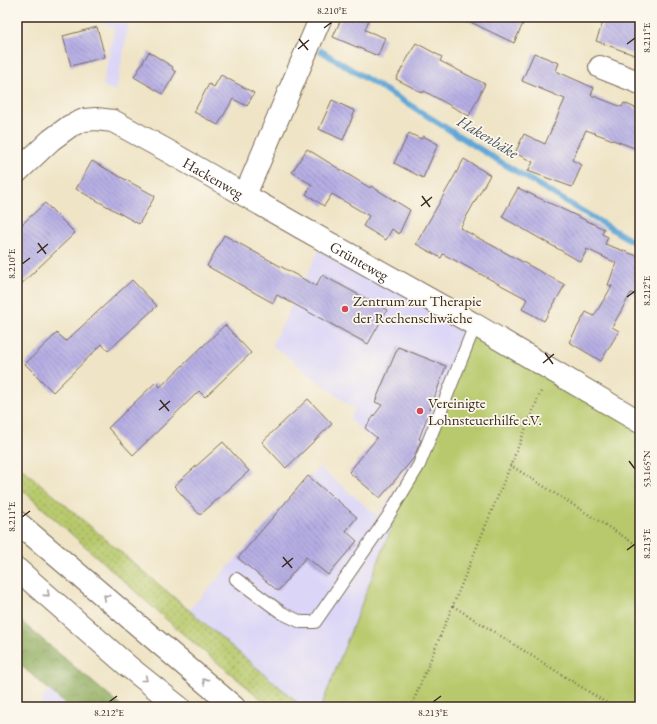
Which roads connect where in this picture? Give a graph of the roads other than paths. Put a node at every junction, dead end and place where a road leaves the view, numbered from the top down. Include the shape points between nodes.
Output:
1 (321, 17) edge
2 (600, 67) dead end
3 (640, 83) edge
4 (17, 172) edge
5 (245, 195) junction
6 (476, 325) junction
7 (640, 422) edge
8 (17, 522) edge
9 (17, 569) edge
10 (236, 579) dead end
11 (179, 707) edge
12 (234, 707) edge

1 - 5 main road, Hackenweg
2 - 3 main road
4 - 5 main road, Hackenweg via 70,126 84,120 96,119 113,121
5 - 6 main road, Grünteweg
6 - 7 main road, Grünteweg
6 - 10 lane via 419,465 387,518 315,622 302,622 282,613
12 -> 8 main road
9 -> 11 main road

